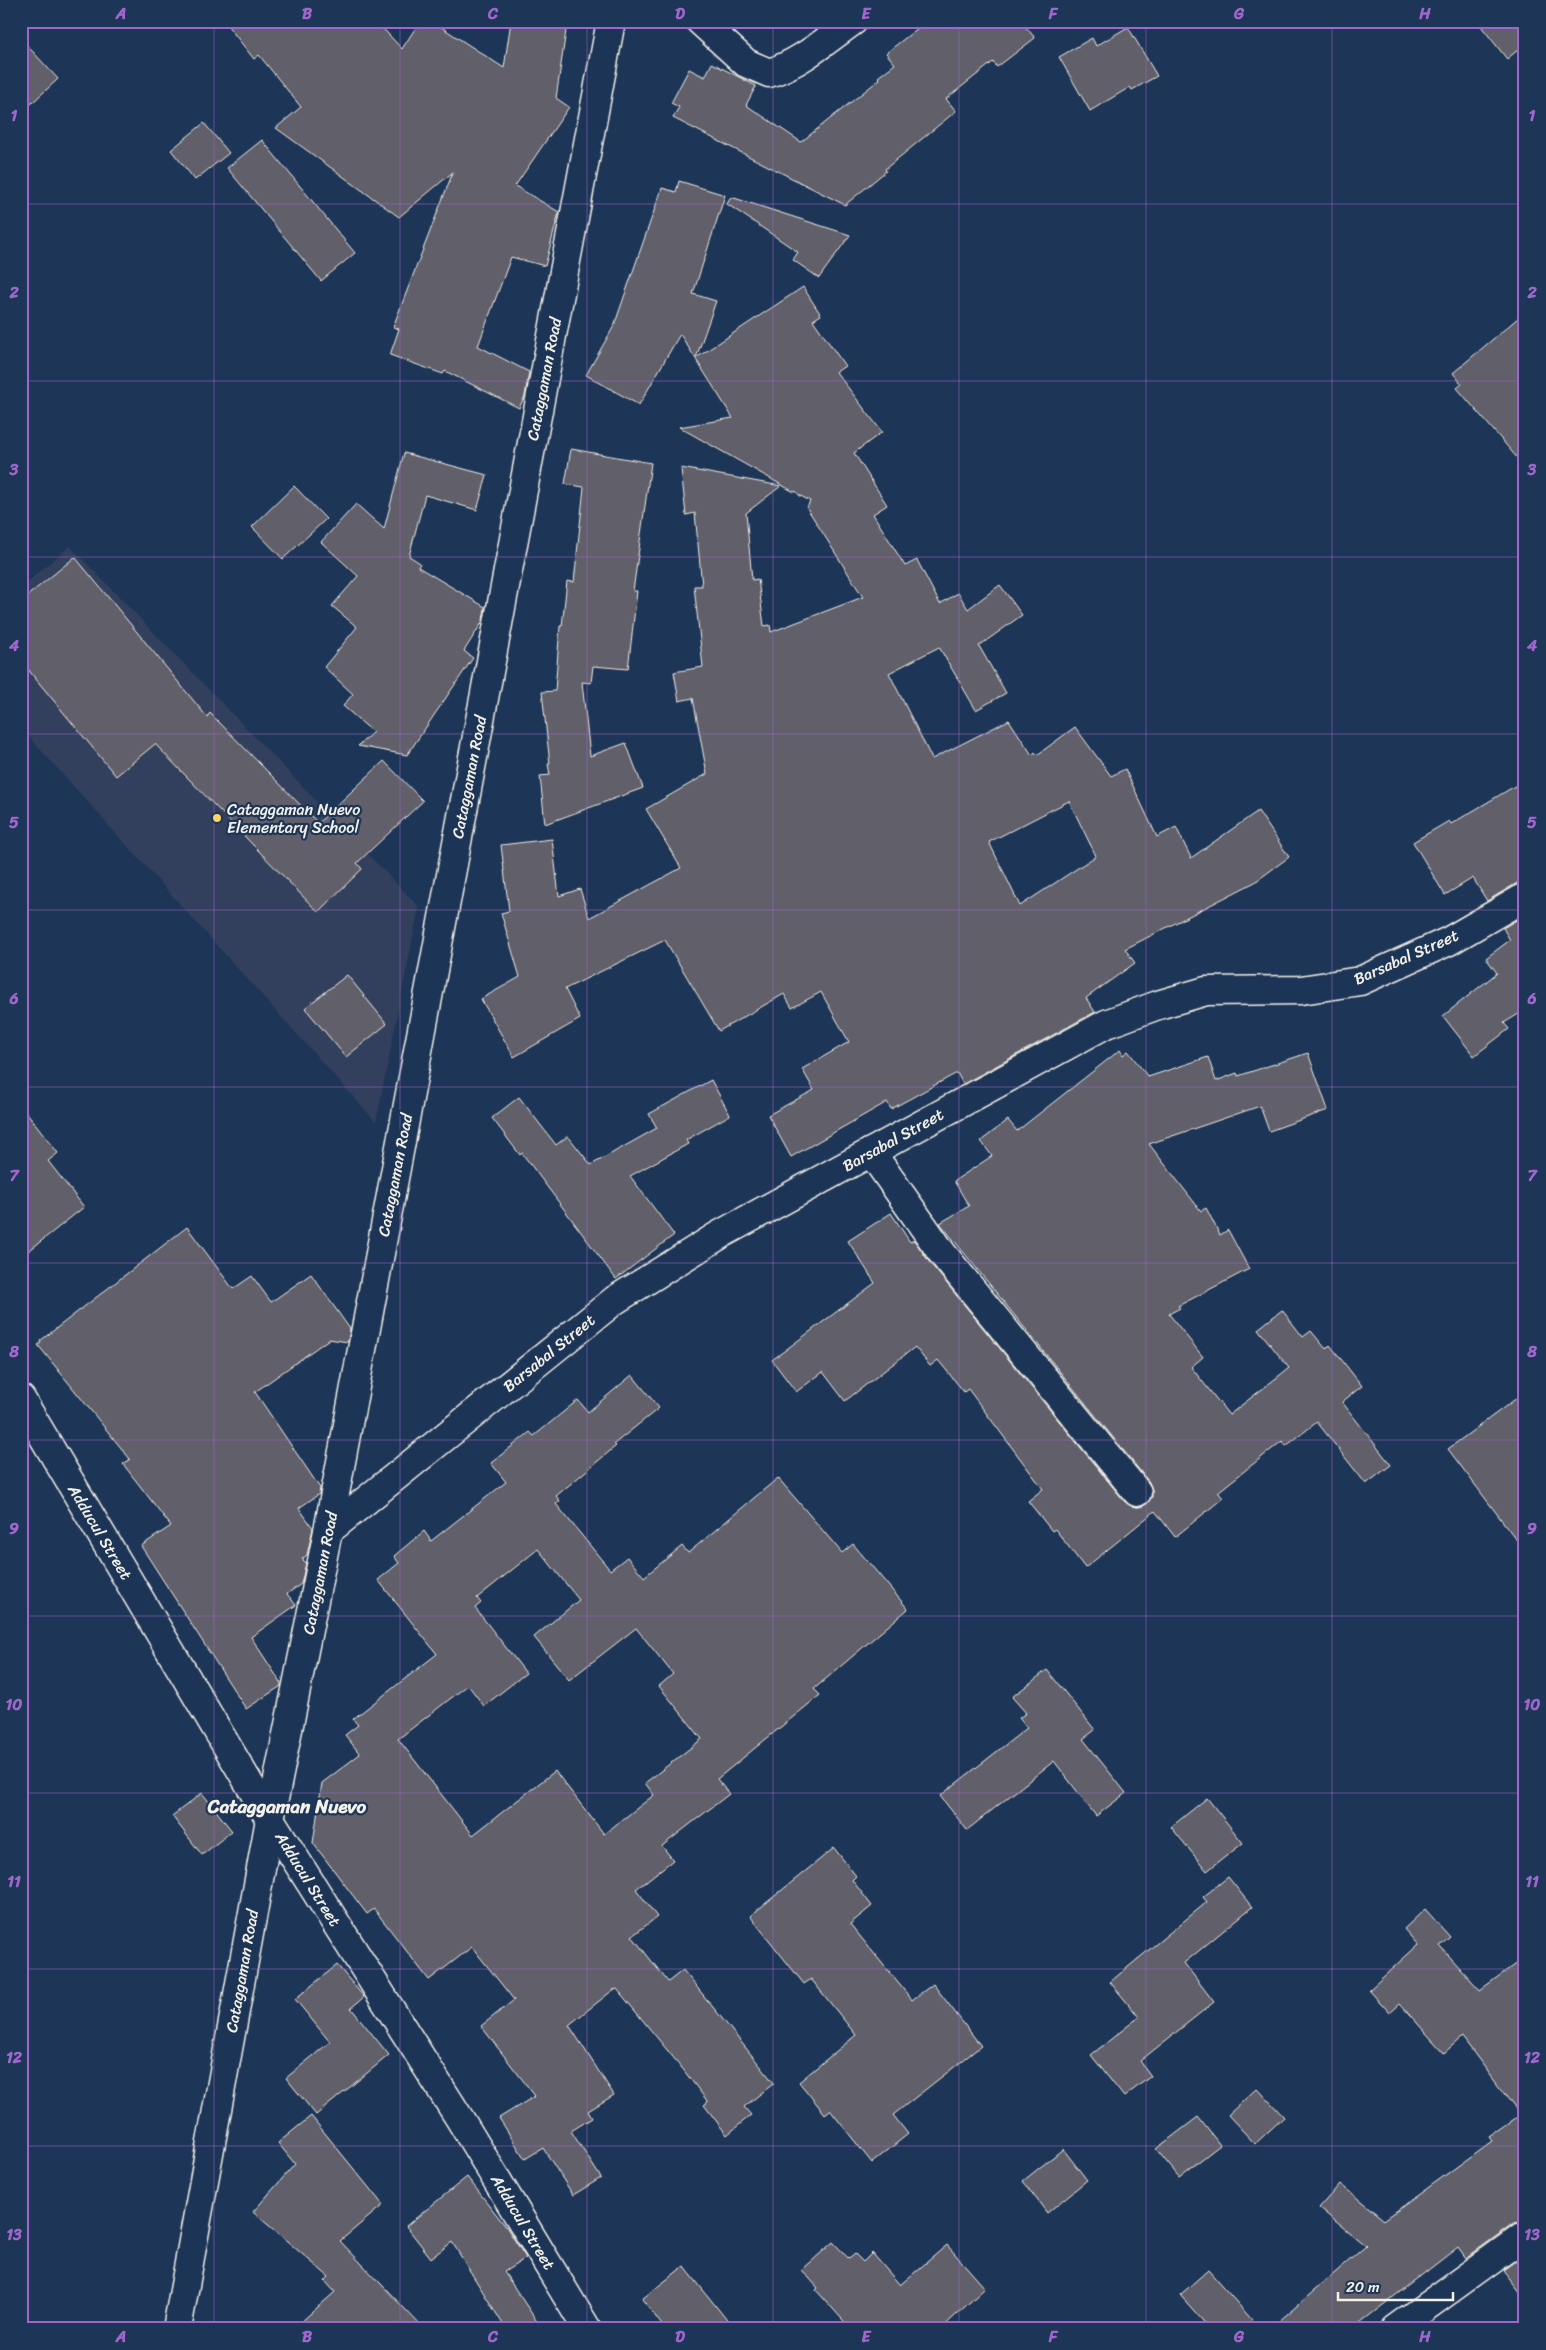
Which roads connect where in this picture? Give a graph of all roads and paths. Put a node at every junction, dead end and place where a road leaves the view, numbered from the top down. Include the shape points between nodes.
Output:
1 (611, 21) edge
2 (700, 21) edge
3 (853, 21) edge
4 (1525, 897) edge
5 (871, 1152) junction
6 (21, 1399) edge
7 (1137, 1492) dead end
8 (328, 1531) junction
9 (270, 1818) junction
10 (1525, 2235) edge
11 (177, 2329) edge
12 (588, 2329) edge
13 (1395, 2329) edge

1 - 8 street, Cataggaman Road
2 - 3 street via 746,63 769,73 785,68
4 - 5 street, Barsabal Street via 1449,941 1360,981 1301,990 1206,991 1106,1024
5 - 7 street via 942,1253
5 - 8 street, Barsabal Street via 722,1234 615,1300
6 - 9 street, Adducul Street
8 - 9 street, Cataggaman Road
9 - 11 street, Cataggaman Road
9 - 12 street, Adducul Street
10 - 13 street

